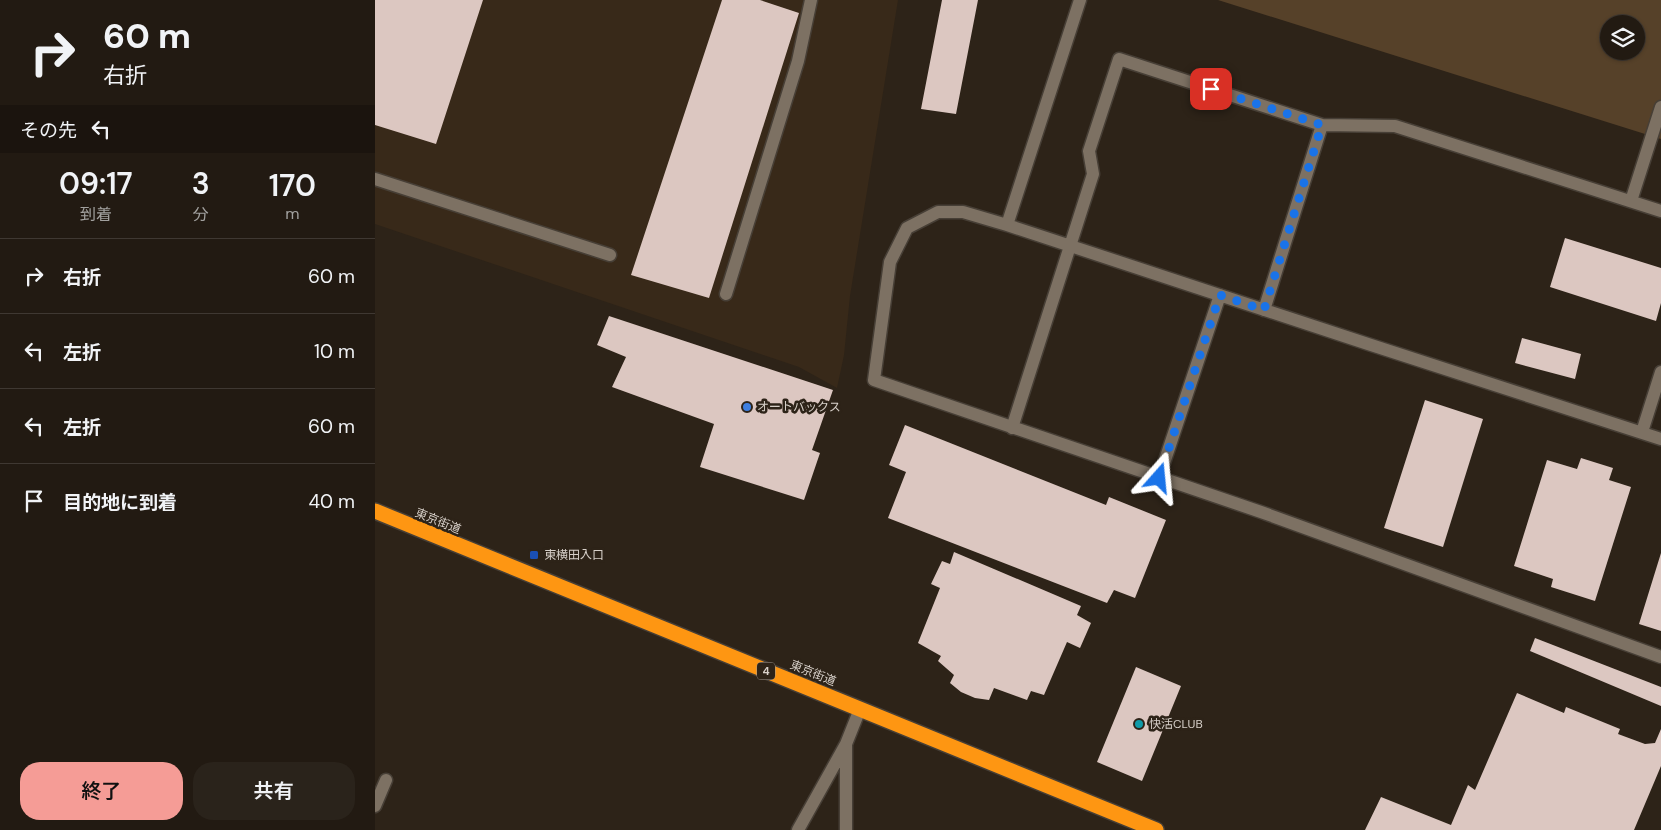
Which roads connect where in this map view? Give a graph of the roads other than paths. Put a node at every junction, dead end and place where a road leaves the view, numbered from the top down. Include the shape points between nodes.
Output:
1 (811, 0) edge
2 (1080, 0) edge
3 (1661, 107) edge
4 (1322, 125) junction
5 (375, 179) edge
6 (1631, 201) junction
7 (1661, 211) edge
8 (1007, 224) junction
9 (1071, 246) junction
10 (610, 255) dead end
11 (726, 294) dead end
12 (1220, 295) junction
13 (1264, 310) junction
14 (1661, 372) edge
15 (1012, 428) junction
16 (1642, 432) junction
17 (1661, 439) edge
18 (1159, 478) junction
19 (375, 511) edge
20 (1661, 656) edge
21 (860, 709) junction
22 (846, 744) junction
23 (386, 780) dead end
24 (375, 806) edge
25 (798, 830) edge
26 (846, 830) edge
27 (1156, 830) edge

1 - 11 street via 798,62
2 - 8 street
3 - 6 street
4 - 6 street via 1395,126
4 - 9 street via 1119,59 1089,151 1093,174
4 - 13 street
5 - 10 street
6 - 7 street
8 - 9 street
8 - 15 street via 963,212 938,212 907,228 889,262 874,380
9 - 12 street
9 - 15 street
12 - 13 street
12 - 18 street
13 - 16 street
14 - 16 street
15 - 18 street
16 - 17 street
18 - 20 street
19 - 21 highway, 東京街道 / 4
21 - 22 street
21 - 27 highway, 東京街道 / 4
22 - 25 street
22 - 26 street
23 - 24 street

